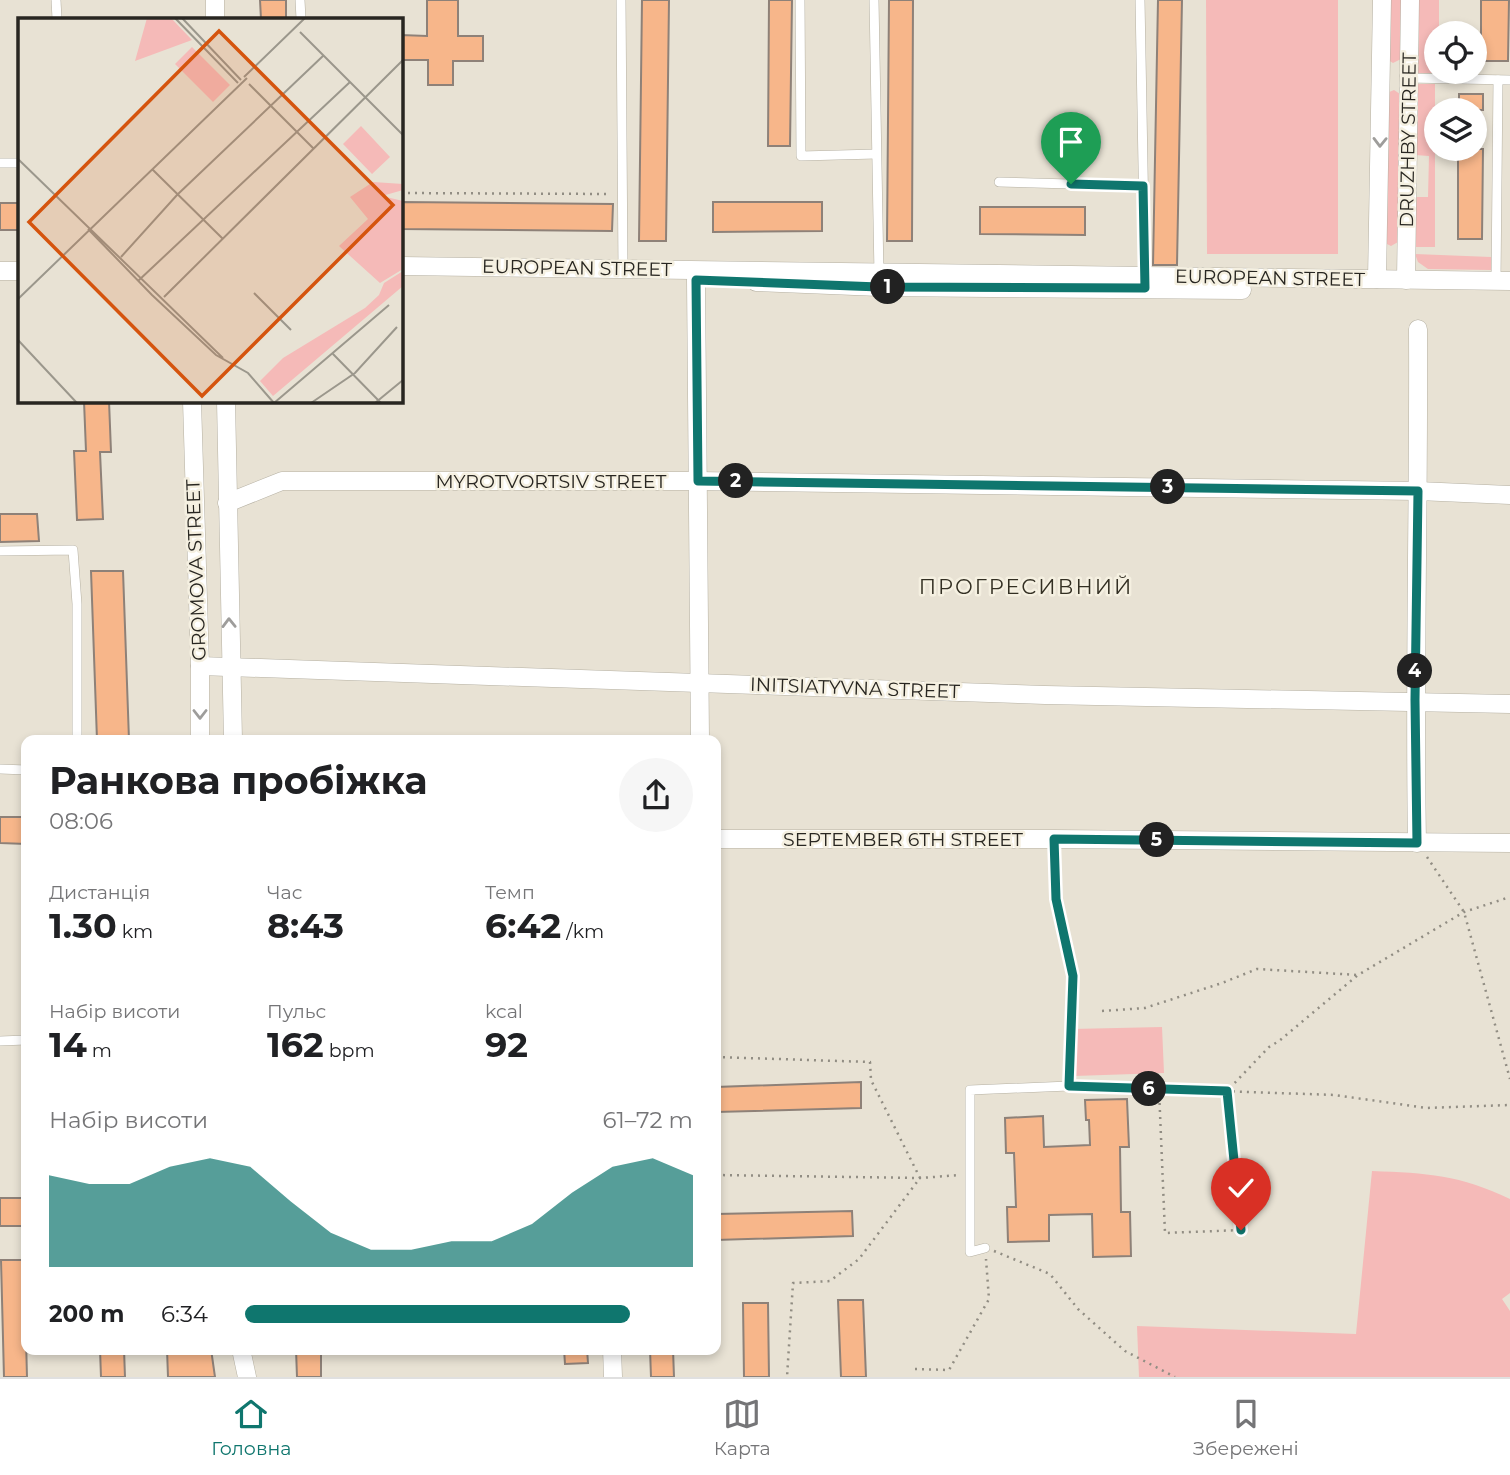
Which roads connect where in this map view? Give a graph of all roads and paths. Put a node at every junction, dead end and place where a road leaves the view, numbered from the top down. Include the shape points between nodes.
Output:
1 (56, 0) edge
2 (215, 0) edge
3 (300, 0) edge
4 (621, 0) edge
5 (800, 0) edge
6 (874, 0) edge
7 (1140, 0) edge
8 (1382, 0) edge
9 (1410, 0) edge
10 (57, 18) edge
11 (215, 18) edge
12 (301, 18) edge
13 (1381, 61) junction
14 (1408, 78) junction
15 (1498, 80) junction
16 (1510, 80) edge
17 (1381, 91) junction
18 (876, 155) junction
19 (0, 163) edge
20 (18, 163) edge
21 (999, 183) dead end
22 (1143, 186) junction
23 (402, 193) edge
24 (622, 195) junction
25 (402, 269) edge
26 (402, 269) edge
27 (0, 271) edge
28 (18, 271) edge
29 (623, 276) junction
30 (1377, 279) junction
31 (696, 280) junction
32 (1406, 280) junction
33 (1503, 281) edge
34 (879, 287) junction
35 (1145, 288) junction
36 (1434, 292) dead end
37 (1418, 329) dead end
38 (192, 402) edge
39 (226, 402) edge
40 (698, 481) junction
41 (1418, 491) junction
42 (1510, 495) edge
43 (227, 503) junction
44 (0, 551) edge
45 (200, 666) junction
46 (230, 666) junction
47 (700, 683) junction
48 (1415, 700) junction
49 (1510, 704) edge
50 (77, 735) edge
51 (200, 735) edge
52 (233, 735) edge
53 (700, 735) edge
54 (0, 769) edge
55 (21, 770) edge
56 (721, 839) edge
57 (1054, 839) junction
58 (1417, 843) junction
59 (1510, 843) edge
60 (1510, 897) edge
61 (1464, 912) junction
62 (1358, 975) junction
63 (1102, 1011) dead end
64 (21, 1040) edge
65 (0, 1041) edge
66 (721, 1056) edge
67 (1510, 1079) edge
68 (1069, 1086) junction
69 (1159, 1089) junction
70 (1227, 1091) junction
71 (1510, 1105) edge
72 (970, 1174) junction
73 (721, 1175) edge
74 (920, 1178) junction
75 (985, 1248) junction
76 (242, 1355) edge
77 (612, 1355) edge
78 (915, 1369) dead end
79 (247, 1377) edge
80 (613, 1377) edge
81 (787, 1377) edge
82 (1175, 1377) edge

1 - 10 lane
2 - 11 street
3 - 12 lane
4 - 24 lane
5 - 18 lane via 801,156
6 - 18 lane
7 - 22 lane
8 - 13 street, DRUZHBY STREET
9 - 14 street, DRUZHBY STREET
13 - 14 street via 1394,72 1404,69
13 - 17 street, DRUZHBY STREET
14 - 15 lane
14 - 17 street via 1404,87 1395,82
14 - 32 street, DRUZHBY STREET
15 - 16 lane
15 - 33 lane
17 -> 30 street, DRUZHBY STREET
18 - 34 lane
19 - 20 lane
21 - 22 lane
22 - 35 lane
23 - 24 path
24 - 29 lane
25 - 30 street, EUROPEAN STREET
26 - 29 street
27 - 28 street
29 - 31 street
30 - 32 street, EUROPEAN STREET
31 - 34 street
31 - 40 street
32 - 33 street, EUROPEAN STREET
34 - 35 street
35 - 36 street
37 - 41 street
38 - 45 street, GROMOVA STREET
39 - 43 street, GROMOVA STREET
40 - 41 street, MYROTVORTSIV STREET
40 - 43 street, MYROTVORTSIV STREET via 282,481
40 - 47 street
41 - 42 street, MYROTVORTSIV STREET
41 - 48 street
46 -> 43 street, GROMOVA STREET
44 - 50 lane via 73,550
45 - 46 street, INITSIATYVNA STREET
45 -> 51 street, GROMOVA STREET
46 - 47 street, INITSIATYVNA STREET
46 - 52 street, GROMOVA STREET
47 - 48 street, INITSIATYVNA STREET via 1045,695
47 - 53 street
48 - 49 street, INITSIATYVNA STREET
48 - 58 street
54 - 55 lane
56 - 57 street, SEPTEMBER 6TH STREET
57 - 58 street, SEPTEMBER 6TH STREET
57 - 68 lane via 1056,899 1073,976
58 - 59 street, SEPTEMBER 6TH STREET
58 - 61 path
60 - 61 path
61 - 62 path
61 - 67 path
62 - 63 path via 1257,969 1145,1008
62 - 70 path via 1269,1046
64 - 65 lane
66 - 74 path via 870,1062 871,1080
68 - 69 path
68 - 72 lane via 970,1090
69 - 70 path
69 - 70 path via 1165,1233 1241,1230
70 - 71 path via 1335,1095 1426,1108
72 - 74 path
72 - 75 lane via 970,1252
73 - 74 path
74 - 81 path via 859,1259 830,1281 793,1283
75 - 78 path via 989,1299 949,1370
75 - 82 path via 1050,1274 1078,1309 1125,1351
76 - 79 street
77 - 80 street

